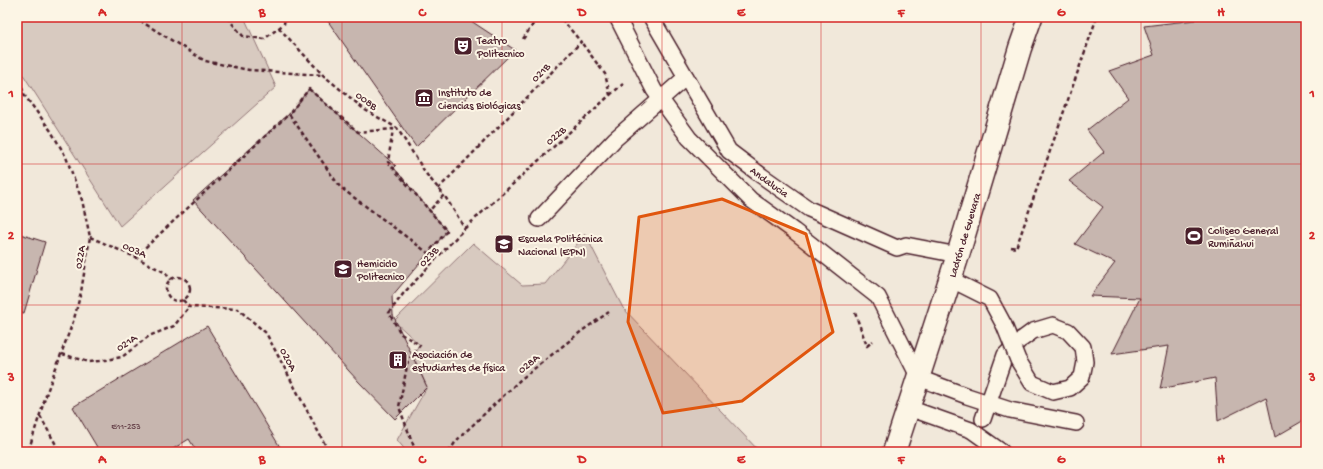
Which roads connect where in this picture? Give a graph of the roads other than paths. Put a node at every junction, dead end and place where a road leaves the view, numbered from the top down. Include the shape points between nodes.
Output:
1 (617, 17) edge
2 (651, 17) edge
3 (1031, 17) edge
4 (686, 77) junction
5 (660, 99) junction
6 (539, 219) dead end
7 (958, 255) junction
8 (950, 279) junction
9 (919, 378) junction
10 (989, 404) junction
11 (909, 408) junction
12 (983, 419) dead end
13 (1076, 423) dead end
14 (894, 452) edge
15 (1002, 452) edge

1 - 5 lane
2 - 4 lane, Andalucia
3 - 7 main road, Ladrón de Guevara
4 - 5 lane
4 - 7 lane, Andalucia via 729,151 809,209 897,248 906,246
5 - 6 lane via 615,139
5 - 9 lane via 689,138 751,200 878,297
7 - 8 main road, Ladrón de Guevara
8 - 9 main road, Ladrón de Guevara
8 - 10 lane, bridge via 990,299 1004,326 1018,360 1032,383 1052,392 1070,388 1082,377 1086,362 1083,347 1068,331 1053,325 1033,331 1022,339 1006,355
9 - 10 lane
9 - 11 main road, Ladrón de Guevara
10 - 12 lane
10 - 13 lane via 1033,416
11 - 14 main road, Ladrón de Guevara
11 - 15 lane via 970,430

